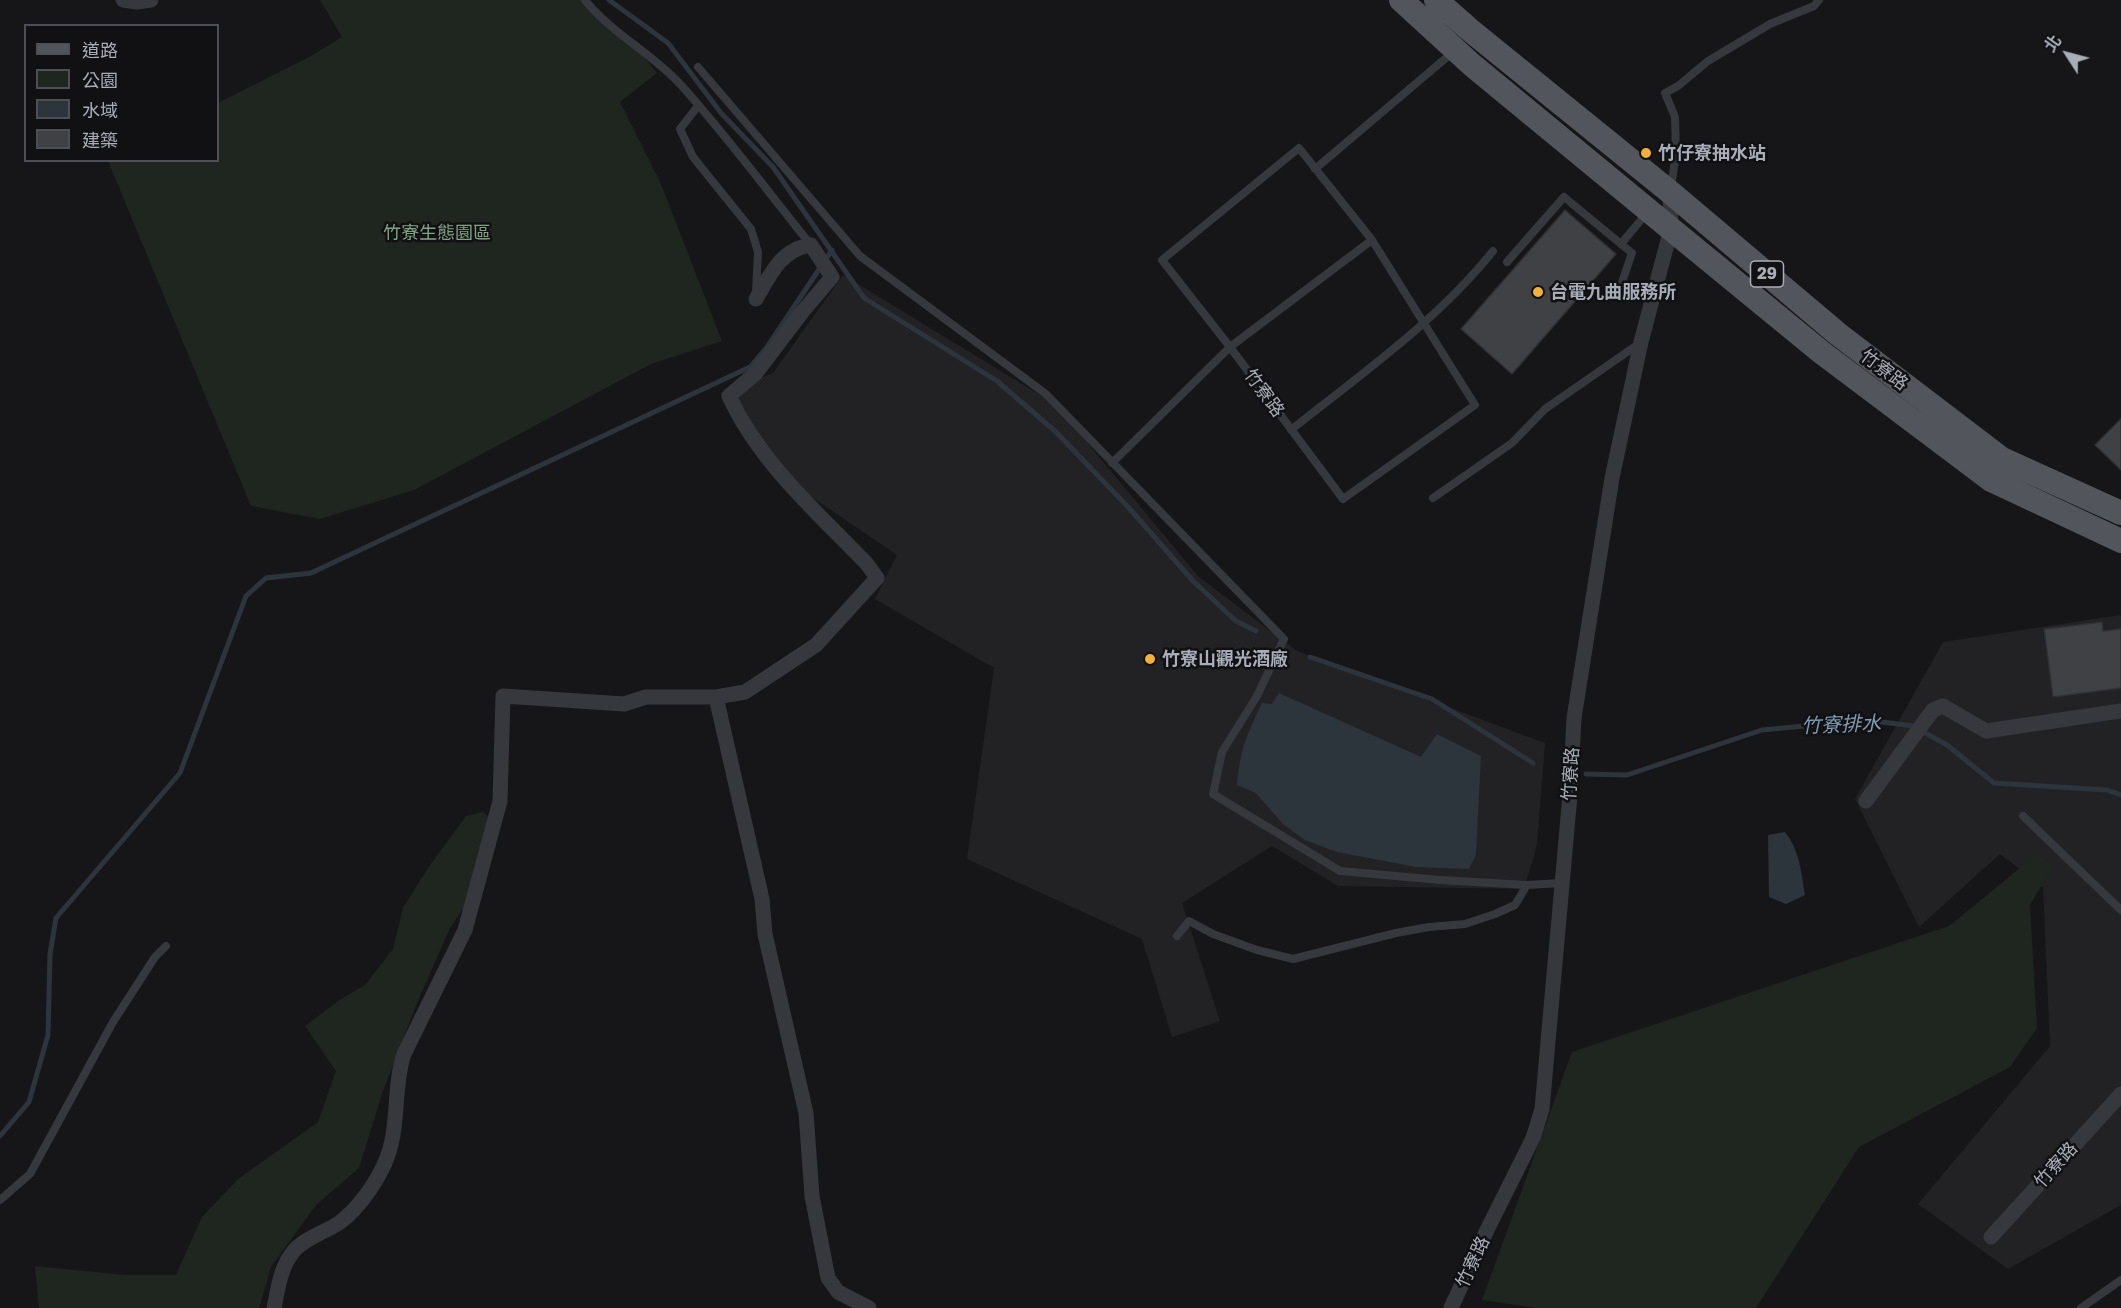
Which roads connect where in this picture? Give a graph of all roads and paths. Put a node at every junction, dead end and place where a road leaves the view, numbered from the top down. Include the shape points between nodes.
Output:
1 (123, 0) edge
2 (151, 0) edge
3 (585, 0) edge
4 (1401, 0) edge
5 (1436, 0) edge
6 (1819, 0) edge
7 (1463, 40) junction
8 (698, 67) dead end
9 (698, 106) junction
10 (1315, 169) junction
11 (1670, 192) junction
12 (1648, 210) junction
13 (1671, 229) junction
14 (1372, 240) junction
15 (1621, 244) junction
16 (811, 245) junction
17 (1493, 251) dead end
18 (1507, 262) dead end
19 (1617, 297) dead end
20 (756, 299) joint
21 (1424, 323) junction
22 (1641, 342) junction
23 (1230, 347) junction
24 (1291, 430) junction
25 (1112, 463) junction
26 (1433, 498) dead end
27 (2121, 513) edge
28 (2121, 541) edge
29 (717, 698) junction
30 (2121, 711) edge
31 (1866, 801) dead end
32 (2023, 816) dead end
33 (1561, 883) junction
34 (1527, 885) junction
35 (2121, 910) edge
36 (1177, 936) dead end
37 (166, 946) dead end
38 (2121, 1094) edge
39 (0, 1200) edge
40 (1991, 1237) dead end
41 (2121, 1280) edge
42 (2091, 1305) edge
43 (274, 1308) edge
44 (869, 1308) edge
45 (1451, 1308) edge
46 (2080, 1308) edge

1 - 2 street
3 - 9 lane via 598,16 680,83
4 - 7 main road, 竹寮路 / 29
5 - 7 main road, 竹寮路 / 29
6 - 11 lane via 1814,6 1770,24 1665,93 1675,117 1676,153
7 - 10 lane
7 - 11 main road, 竹寮路 / 29
7 - 12 main road, 竹寮路 / 29
8 - 25 lane via 860,256 1046,394
9 - 16 lane
9 - 20 lane via 680,129 693,157 751,229 758,252
10 - 14 lane, 竹寮路
10 - 23 lane, 竹寮路 via 1299,148 1162,260
11 - 13 street, 竹寮路
11 - 27 main road, 竹寮路 / 29 via 1838,334 2002,459
12 - 13 main road, 竹寮路 / 29
12 - 15 lane
13 - 22 street, 竹寮路
13 - 28 main road, 竹寮路 / 29 via 1821,352 1991,480
14 - 21 lane, 竹寮路
14 - 23 lane
15 - 18 lane via 1564,197
15 - 19 lane via 1632,253
16 - 20 street via 798,247 777,264
16 - 29 street via 832,277 756,373 729,396 750,435 775,468 877,578 816,645 745,692
17 - 21 lane
21 - 24 lane
21 - 24 lane, 竹寮路 via 1474,405 1343,499
22 - 26 lane via 1545,409 1512,443
22 - 33 street, 竹寮路 via 1612,478 1574,718
23 - 24 lane, 竹寮路
23 - 25 lane
25 - 34 lane via 1284,639 1257,696 1222,752 1213,794 1340,871
29 - 43 street via 646,697 624,704 503,696 500,801 465,930 398,1072 397,1112 390,1150 363,1199 340,1222 294,1250 283,1267
29 - 44 street via 806,1113 812,1196 828,1278 838,1292
30 - 31 street via 1986,731 1943,706 1933,710
32 - 35 lane
33 - 34 lane
33 - 45 street, 竹寮路 via 1542,1108 1533,1138
34 - 36 lane via 1515,905 1465,924 1396,933 1293,959 1257,950 1188,921
37 - 39 lane via 154,957 113,1022 30,1174
38 - 40 street, 竹寮路
41 - 42 lane
42 - 46 lane

